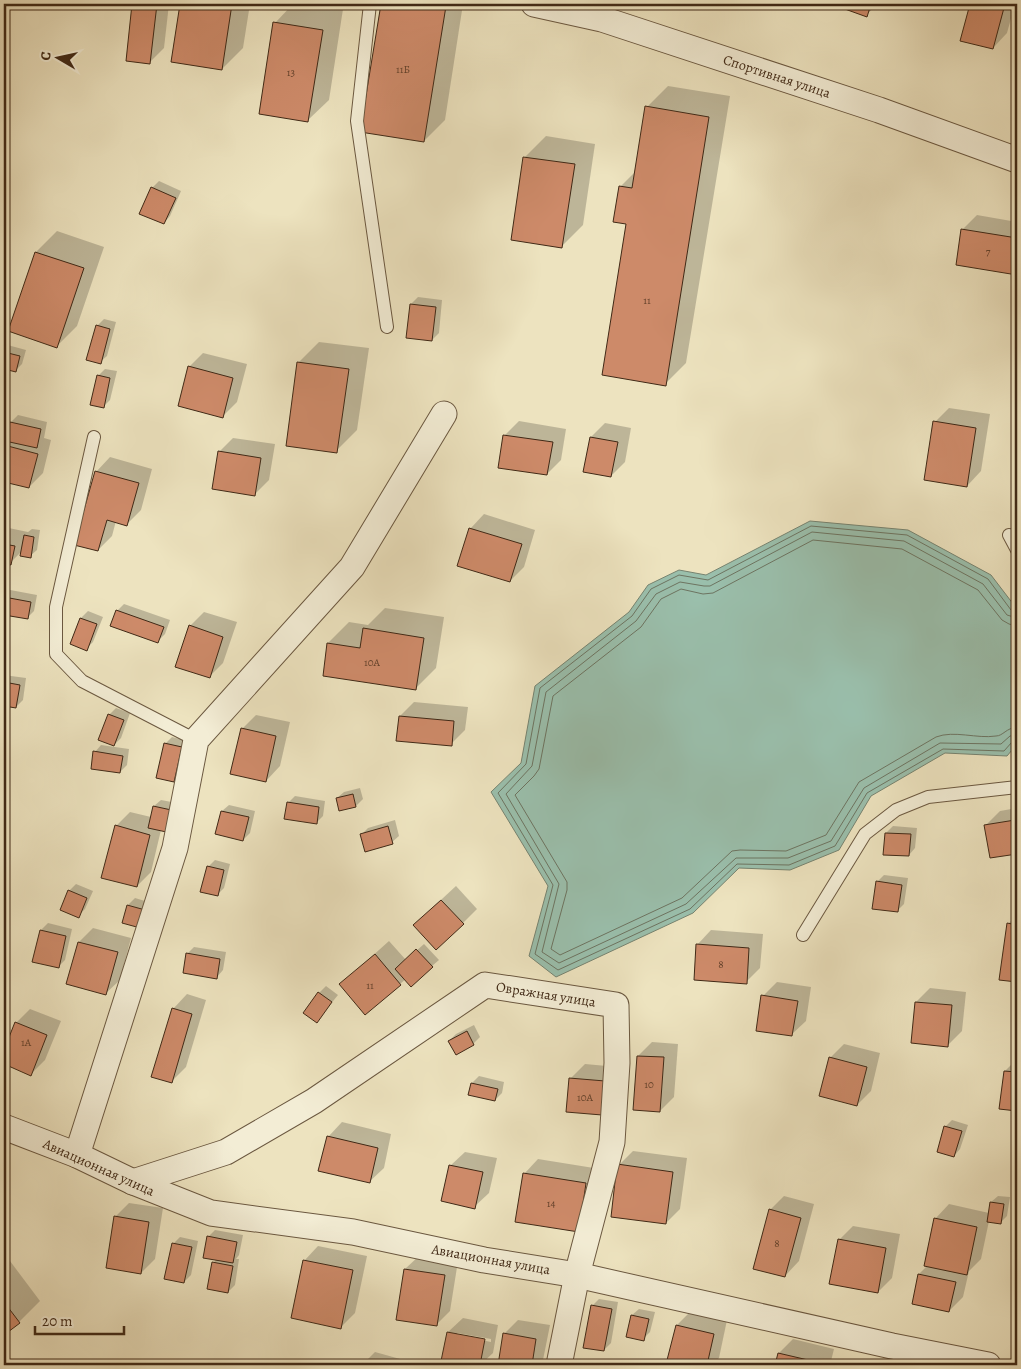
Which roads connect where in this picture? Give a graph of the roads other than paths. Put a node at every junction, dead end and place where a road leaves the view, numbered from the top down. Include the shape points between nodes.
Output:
1 (370, 4) edge
2 (534, 4) edge
3 (1017, 160) edge
4 (387, 327) dead end
5 (444, 414) dead end
6 (94, 437) dead end
7 (1010, 535) dead end
8 (1017, 550) edge
9 (196, 740) junction
10 (1017, 787) edge
11 (803, 936) dead end
12 (4, 1127) edge
13 (77, 1155) junction
14 (133, 1182) junction
15 (578, 1275) junction
16 (559, 1365) edge
17 (988, 1365) edge

1 - 4 lane via 357,121
2 - 3 street, Спортивная улица via 602,18 879,110
5 - 9 street via 352,566
6 - 9 lane via 56,607 56,654 82,681
7 - 8 lane
9 - 13 street via 175,848
10 - 11 lane via 928,797 896,810 865,834
12 - 13 street, Авиационная улица
13 - 14 street, Авиационная улица
14 - 15 street, Авиационная улица via 211,1213 353,1232 484,1260
14 - 15 street, Овражная улица via 226,1152 314,1101 485,985 616,1004 618,1063 612,1142
15 - 16 street, Овражная улица
15 - 17 street, Авиационная улица

